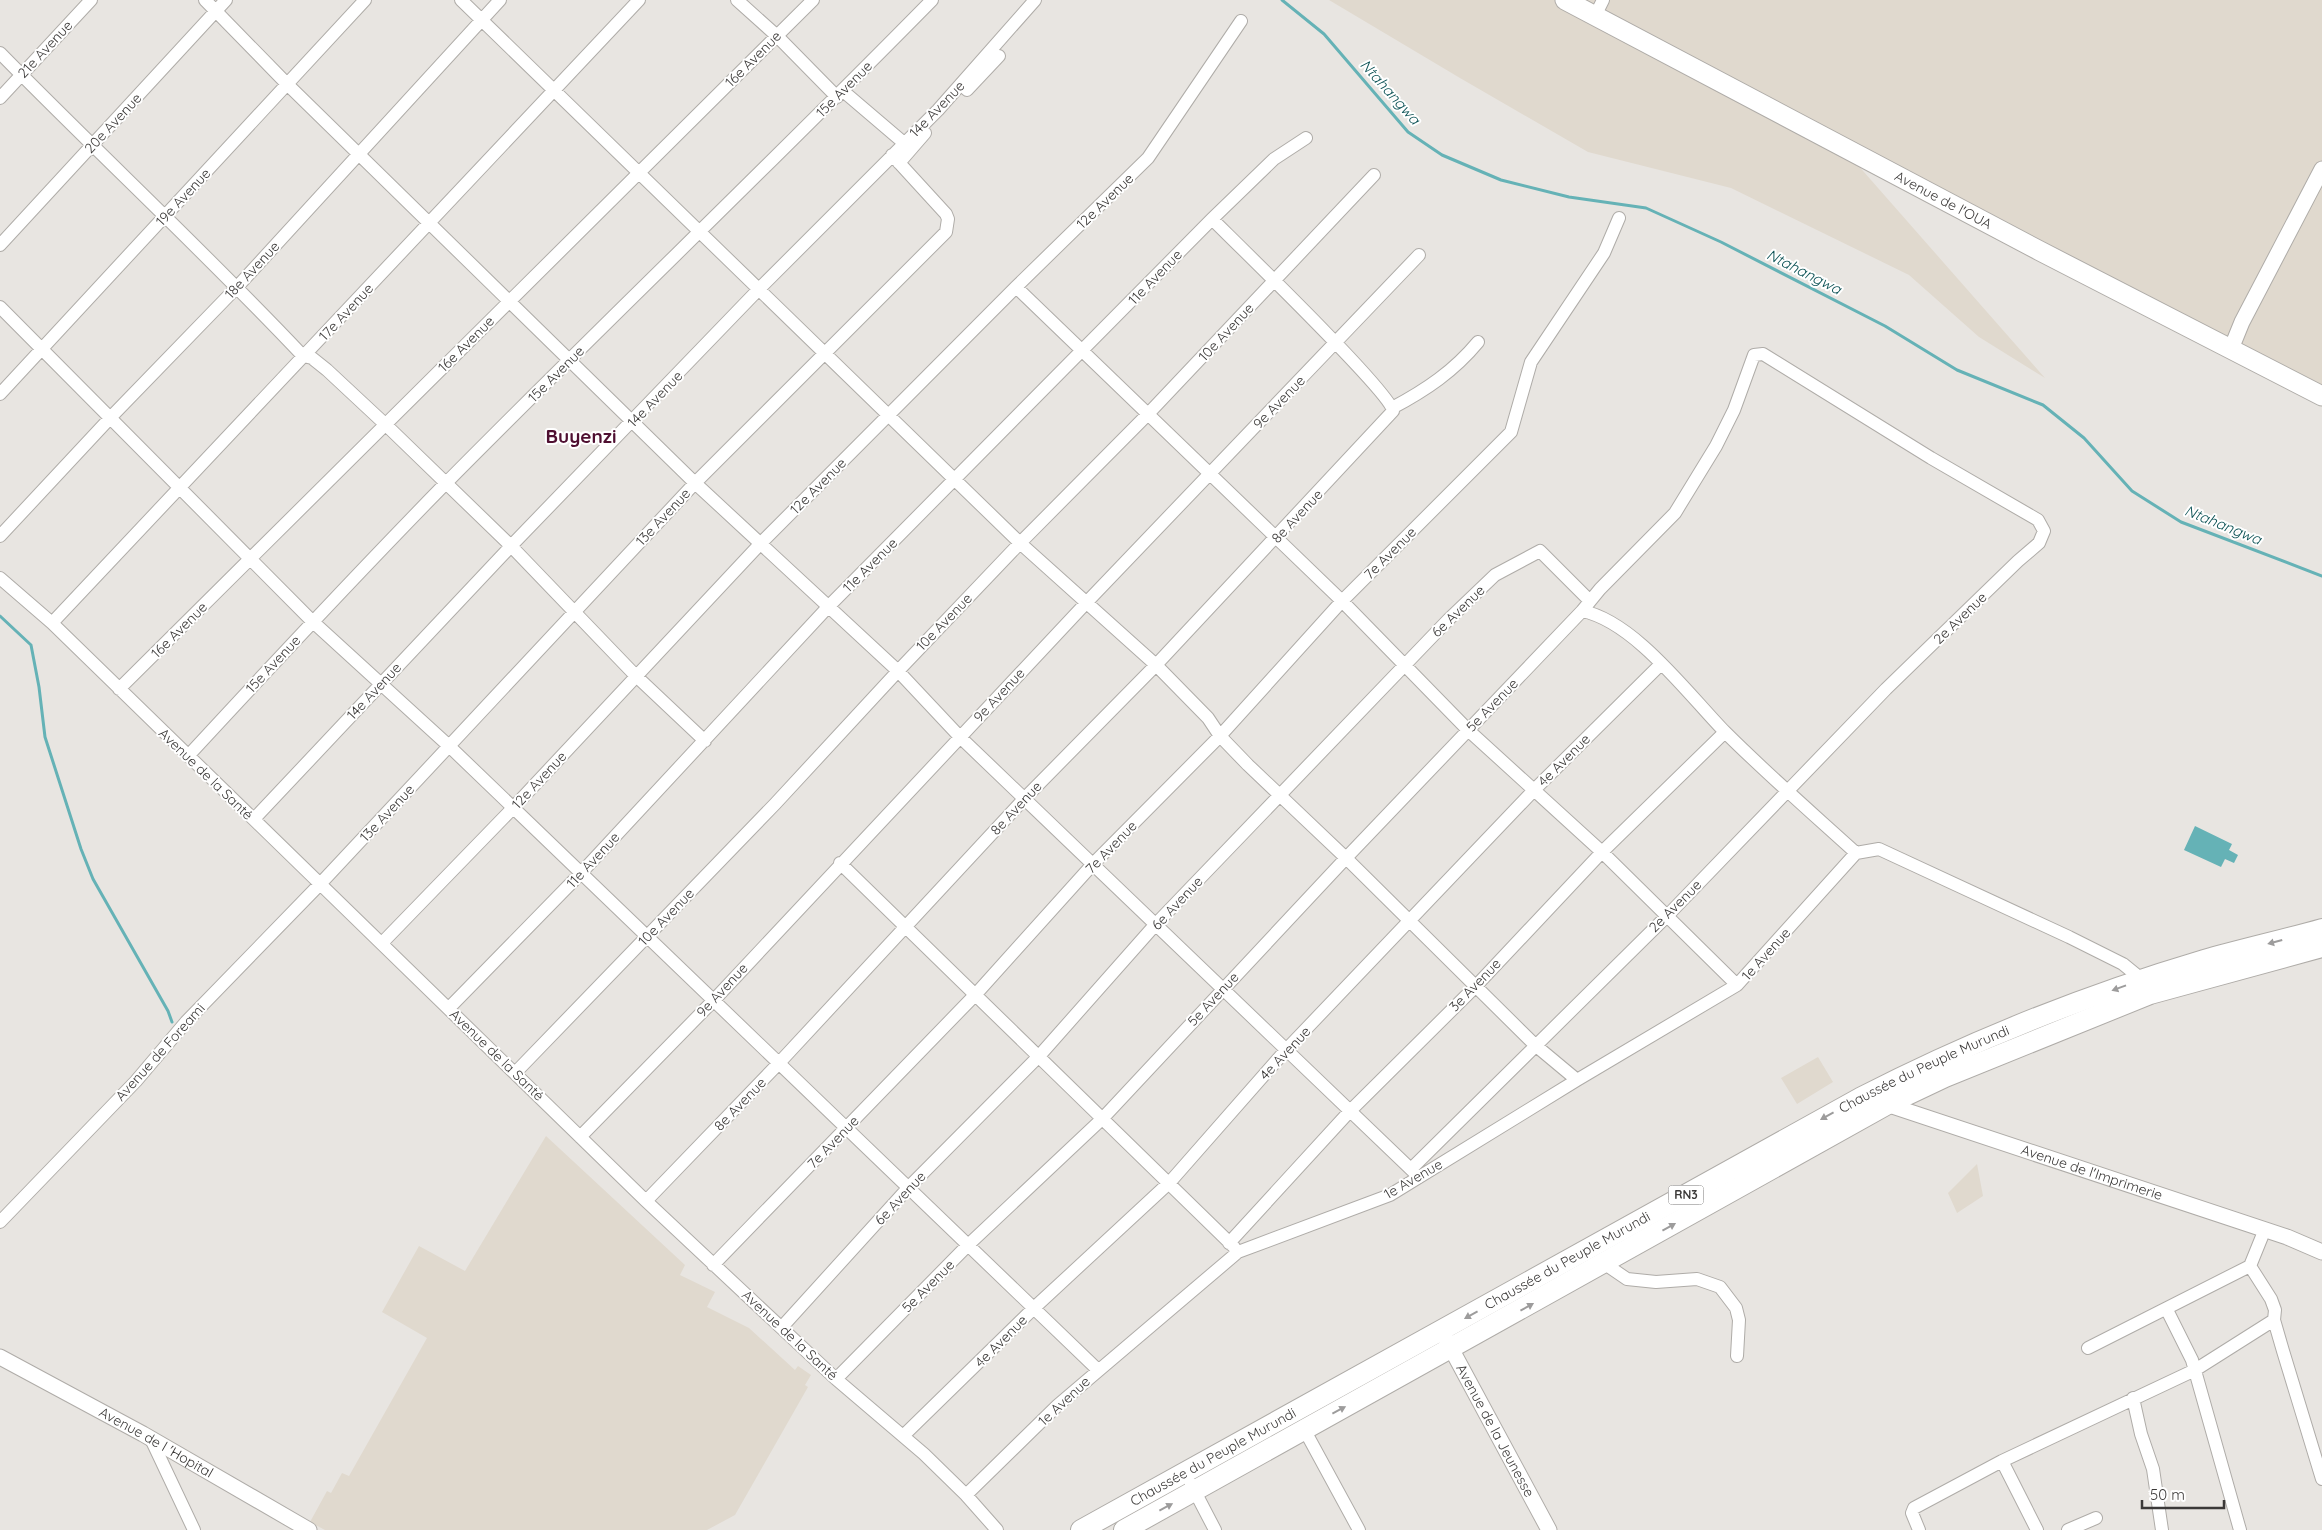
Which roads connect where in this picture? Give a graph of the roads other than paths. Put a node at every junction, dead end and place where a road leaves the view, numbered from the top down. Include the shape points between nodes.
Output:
1 (91, 0) edge
2 (205, 0) edge
3 (226, 0) edge
4 (365, 0) edge
5 (461, 0) edge
6 (500, 0) edge
7 (639, 0) edge
8 (737, 0) edge
9 (813, 0) edge
10 (932, 0) edge
11 (1035, 0) edge
12 (1565, 0) edge
13 (1599, 8) edge
14 (216, 11) junction
15 (481, 21) junction
16 (1241, 21) dead end
17 (777, 36) junction
18 (0, 53) edge
19 (999, 56) dead end
20 (22, 75) junction
21 (287, 84) junction
22 (555, 91) junction
23 (840, 94) junction
24 (0, 98) edge
25 (1306, 138) dead end
26 (904, 143) junction
27 (92, 145) junction
28 (359, 154) junction
29 (895, 159) junction
30 (2322, 169) edge
31 (638, 172) junction
32 (1374, 175) dead end
33 (165, 218) junction
34 (1619, 218) dead end
35 (1212, 219) junction
36 (430, 223) junction
37 (700, 233) junction
38 (0, 245) edge
39 (1419, 254) dead end
40 (1274, 280) junction
41 (238, 286) junction
42 (1016, 287) junction
43 (758, 290) junction
44 (509, 301) junction
45 (0, 307) edge
46 (1478, 342) dead end
47 (1335, 344) junction
48 (41, 348) junction
49 (2231, 349) junction
50 (1082, 352) junction
51 (823, 353) junction
52 (303, 356) junction
53 (570, 361) junction
54 (0, 394) edge
55 (2322, 396) edge
56 (1391, 412) junction
57 (1148, 414) junction
58 (890, 416) junction
59 (111, 417) junction
60 (632, 422) junction
61 (386, 425) junction
62 (1210, 475) junction
63 (955, 479) junction
64 (695, 483) junction
65 (445, 484) junction
66 (179, 488) junction
67 (0, 536) edge
68 (1277, 538) junction
69 (761, 543) junction
70 (1020, 543) junction
71 (510, 546) junction
72 (251, 560) junction
73 (0, 578) edge
74 (1342, 601) junction
75 (1086, 603) junction
76 (1586, 606) junction
77 (828, 607) junction
78 (575, 613) junction
79 (312, 621) junction
80 (52, 623) junction
81 (1405, 664) junction
82 (1661, 664) junction
83 (1156, 665) junction
84 (898, 671) junction
85 (635, 675) junction
86 (380, 685) junction
87 (120, 689) junction
88 (1468, 730) junction
89 (1725, 732) junction
90 (1220, 736) junction
91 (960, 737) junction
92 (705, 741) junction
93 (450, 746) junction
94 (188, 756) junction
95 (1534, 790) junction
96 (1787, 791) junction
97 (1279, 796) junction
98 (1024, 799) junction
99 (512, 809) junction
100 (254, 819) junction
101 (1602, 852) junction
102 (1856, 853) junction
103 (1346, 858) junction
104 (840, 863) junction
105 (1093, 864) junction
106 (581, 873) junction
107 (321, 883) junction
108 (1668, 915) junction
109 (1410, 922) junction
110 (1155, 925) junction
111 (906, 927) junction
112 (2322, 930) edge
113 (647, 937) junction
114 (382, 943) junction
115 (2322, 947) edge
116 (1737, 985) junction
117 (1475, 986) junction
118 (2147, 987) junction
119 (1222, 990) junction
120 (976, 994) junction
121 (714, 1000) junction
122 (449, 1008) junction
123 (1535, 1044) junction
124 (1286, 1050) junction
125 (1040, 1056) junction
126 (779, 1063) junction
127 (516, 1072) junction
128 (1576, 1080) junction
129 (1860, 1098) junction
130 (1888, 1104) junction
131 (1349, 1112) junction
132 (1103, 1118) junction
133 (847, 1127) junction
134 (580, 1137) junction
135 (1415, 1173) junction
136 (1170, 1182) junction
137 (909, 1187) junction
138 (646, 1201) junction
139 (0, 1222) edge
140 (2265, 1229) junction
141 (967, 1246) junction
142 (1234, 1247) junction
143 (2322, 1252) edge
144 (1604, 1264) junction
145 (713, 1265) junction
146 (2250, 1266) junction
147 (1034, 1308) junction
148 (2167, 1310) junction
149 (2274, 1320) junction
150 (782, 1327) junction
151 (1442, 1331) junction
152 (2088, 1348) dead end
153 (1451, 1349) junction
154 (1737, 1356) dead end
155 (0, 1357) edge
156 (1098, 1370) junction
157 (2195, 1370) junction
158 (836, 1379) junction
159 (2133, 1398) junction
160 (1304, 1429) junction
161 (903, 1436) junction
162 (151, 1439) junction
163 (2002, 1461) junction
164 (1184, 1471) junction
165 (2322, 1479) edge
166 (1195, 1492) junction
167 (966, 1495) junction
168 (2096, 1518) dead end
169 (194, 1530) edge
170 (309, 1530) edge
171 (996, 1530) edge
172 (1081, 1530) edge
173 (1124, 1530) edge
174 (1215, 1530) edge
175 (1359, 1530) edge
176 (1549, 1530) edge
177 (1919, 1530) edge
178 (2037, 1530) edge
179 (2068, 1530) edge
180 (2162, 1530) edge
181 (2240, 1530) edge

1 - 20 street, 21e Avenue
2 - 14 street
3 - 14 street, 20e Avenue
4 - 21 street, 19e Avenue
5 - 15 street
6 - 15 street, 18e Avenue
7 - 22 street, 17e Avenue
8 - 17 street
9 - 17 street, 16e Avenue
10 - 23 street, 15e Avenue
11 - 26 street, 14e Avenue via 957,89
12 - 13 main road, Avenue de l'OUA
13 - 49 main road, Avenue de l'OUA via 2040,251
14 - 21 street
14 - 27 street, 20e Avenue
15 - 22 street
15 - 28 street, 18e Avenue
16 - 42 street, 12e Avenue via 1148,158
17 - 23 street
17 - 31 street, 16e Avenue
18 - 20 street
19 - 29 street
20 - 24 street, 21e Avenue
20 - 27 street
21 - 28 street
21 - 33 street, 19e Avenue
22 - 31 street
22 - 36 street, 17e Avenue
23 - 26 street
23 - 37 street, 15e Avenue
25 - 35 street, 11e Avenue via 1274,159
26 - 29 street, 14e Avenue
27 - 33 street
27 - 38 street, 20e Avenue
28 - 36 street
28 - 41 street, 18e Avenue
29 - 43 street, 14e Avenue
29 - 51 street, 13e Avenue via 946,214 946,232
30 - 49 street
31 - 37 street
31 - 44 street, 16e Avenue
32 - 40 street, 10e Avenue
33 - 41 street
33 - 48 street, 19e Avenue
34 - 74 street, 7e Avenue via 1595,268 1531,362 1512,432
35 - 40 street
35 - 50 street, 11e Avenue
36 - 44 street
36 - 52 street, 17e Avenue
37 - 43 street
37 - 53 street, 15e Avenue
39 - 47 street, 9e Avenue
40 - 47 street
40 - 57 street, 10e Avenue
41 - 52 street
41 - 59 street, 18e Avenue
42 - 50 street
42 - 58 street, 12e Avenue
43 - 51 street
43 - 60 street, 14e Avenue
44 - 53 street
44 - 61 street, 16e Avenue
45 - 48 street
46 - 56 street, 8e Avenue via 1440,379
47 - 56 street
47 - 62 street, 9e Avenue
48 - 54 street, 19e Avenue
48 - 59 street
49 - 55 main road, Avenue de l'OUA
50 - 57 street
50 - 63 street, 11e Avenue
51 - 58 street
51 - 64 street, 13e Avenue
52 - 61 street via 312,358 327,370
52 - 66 street, 17e Avenue
53 - 60 street
53 - 65 street, 15e Avenue
56 - 68 street, 8e Avenue
57 - 62 street
57 - 70 street, 10e Avenue
58 - 63 street
58 - 69 street, 12e Avenue
59 - 66 street
59 - 67 street, 18e Avenue
60 - 64 street
60 - 71 street, 14e Avenue
61 - 65 street
61 - 72 street, 16e Avenue
62 - 68 street
62 - 75 street, 9e Avenue
63 - 70 street
63 - 77 street, 11e Avenue
64 - 69 street
64 - 78 street, 13e Avenue
65 - 71 street
65 - 79 street, 15e Avenue
66 - 72 street
66 - 80 street, 17e Avenue
68 - 74 street
68 - 83 street, 8e Avenue
69 - 77 street
69 - 85 street, 12e Avenue
70 - 75 street
70 - 84 street, 10e Avenue
71 - 78 street
71 - 86 street, 14e Avenue
72 - 79 street
72 - 87 street, 16e Avenue
73 - 80 street, Avenue de la Santé
74 - 81 street
74 - 90 street, 7e Avenue
75 - 83 street
75 - 91 street, 9e Avenue
76 - 81 street, 6e Avenue via 1543,552 1536,551 1495,575
76 - 82 street via 1625,631
76 - 88 street, 5e Avenue
76 - 96 street, 2e Avenue via 1675,513 1716,446 1734,410 1754,355 1763,354 1930,458 2038,520 2044,532 2039,543 1886,689
77 - 84 street
77 - 92 street, 11e Avenue
78 - 85 street
78 - 93 street, 13e Avenue
79 - 86 street
79 - 94 street, 15e Avenue
80 - 87 street, Avenue de la Santé
81 - 88 street
81 - 97 street, 6e Avenue
82 - 89 street
82 - 95 street, 4e Avenue
83 - 90 street via 1208,718
83 - 98 street, 8e Avenue
84 - 91 street
84 - 113 street, 10e Avenue via 776,804
85 - 92 street
85 - 99 street, 12e Avenue
86 - 93 street
86 - 100 street, 14e Avenue
87 - 94 street, Avenue de la Santé
88 - 95 street
88 - 103 street, 5e Avenue
89 - 96 street
89 - 101 street, 3e Avenue
90 - 97 street
90 - 105 street, 7e Avenue
91 - 98 street
91 - 104 street, 9e Avenue
92 - 106 street, 11e Avenue
93 - 99 street
93 - 107 street, 13e Avenue
94 - 100 street, Avenue de la Santé
95 - 101 street
95 - 109 street, 4e Avenue
96 - 102 street
96 - 108 street, 2e Avenue
97 - 103 street
97 - 110 street, 6e Avenue
98 - 105 street
98 - 111 street, 8e Avenue
99 - 106 street
99 - 114 street, 12e Avenue
100 - 107 street, Avenue de la Santé
101 - 108 street
101 - 117 street, 3e Avenue
102 - 116 street, 1e Avenue
102 - 118 street via 1878,849 2123,964
103 - 109 street
103 - 119 street, 5e Avenue
104 - 111 street
104 - 121 street, 9e Avenue
105 - 110 street
105 - 120 street, 7e Avenue
106 - 113 street
106 - 122 street, 11e Avenue
107 - 114 street, Avenue de la Santé
107 - 139 street, Avenue de Foreami
108 - 116 street
108 - 123 street, 2e Avenue
109 - 117 street
109 - 124 street, 4e Avenue
110 - 119 street
110 - 125 street, 6e Avenue
111 - 120 street
111 - 126 street, 8e Avenue
112 -> 118 highway, Chaussée du Peuple Murundi / RN3 via 2205,960
113 - 121 street
113 - 127 street, 10e Avenue
114 - 122 street, Avenue de la Santé
115 - 118 highway, Chaussée du Peuple Murundi / RN3
116 - 128 street, 1e Avenue
117 - 123 street
117 - 131 street, 3e Avenue
118 -> 129 highway, Chaussée du Peuple Murundi / RN3 via 1936,1059
118 - 130 highway, Chaussée du Peuple Murundi / RN3
119 - 124 street
119 - 132 street, 5e Avenue
120 - 125 street
120 - 133 street, 7e Avenue
121 - 126 street
121 - 134 street, 9e Avenue
122 - 127 street, Avenue de la Santé
123 - 128 street
123 - 135 street, 2e Avenue
124 - 131 street
124 - 136 street, 4e Avenue
125 - 132 street
125 - 137 street, 6e Avenue
126 - 133 street
126 - 138 street, 8e Avenue
127 - 134 street, Avenue de la Santé
128 - 135 street, 1e Avenue
129 - 130 street, Avenue de l'Imprimerie
129 -> 151 highway, Chaussée du Peuple Murundi / RN3
130 - 140 street, Avenue de l'Imprimerie
144 -> 130 highway, Chaussée du Peuple Murundi / RN3
131 - 135 street
131 - 142 street, 3e Avenue
132 - 136 street
132 - 141 street, 5e Avenue
133 - 137 street
133 - 145 street, 7e Avenue
134 - 138 street, Avenue de la Santé
135 - 142 street, 1e Avenue via 1390,1195
136 - 142 street
136 - 147 street, 4e Avenue
137 - 141 street
137 - 150 street, 6e Avenue
138 - 145 street, Avenue de la Santé
140 - 143 street, Avenue de l'Imprimerie
140 - 146 street
141 - 147 street
141 - 158 street, 5e Avenue
142 - 156 street, 1e Avenue
153 -> 144 highway, Chaussée du Peuple Murundi / RN3
144 - 154 street via 1627,1279 1656,1282 1697,1279 1720,1287 1736,1308 1739,1320
145 - 150 street, Avenue de la Santé
146 - 148 street
146 - 149 street via 2271,1299
147 - 156 street
147 - 161 street, 4e Avenue
148 - 152 street
148 - 157 street
149 - 157 street
149 - 165 street
150 - 158 street, Avenue de la Santé
151 - 153 street, Avenue de la Jeunesse
151 - 164 highway, Chaussée du Peuple Murundi / RN3
160 -> 153 highway, Chaussée du Peuple Murundi / RN3
153 - 176 street, Avenue de la Jeunesse
155 - 162 street, Avenue de l 'Hopital
156 - 167 street, 1e Avenue
157 - 159 street
157 - 181 street
158 - 161 street, Avenue de la Santé
159 - 163 street
159 - 180 street via 2153,1469
160 - 166 highway, Chaussée du Peuple Murundi / RN3
160 - 175 street
161 - 167 street, Avenue de la Santé
162 - 169 street
162 - 170 street, Avenue de l 'Hopital
163 - 177 street via 1914,1508 1912,1513
163 - 178 street
164 - 166 street
164 - 172 highway, Chaussée du Peuple Murundi / RN3
173 -> 166 highway, Chaussée du Peuple Murundi / RN3
166 - 174 street
167 - 171 street, Avenue de la Santé
168 - 179 street

